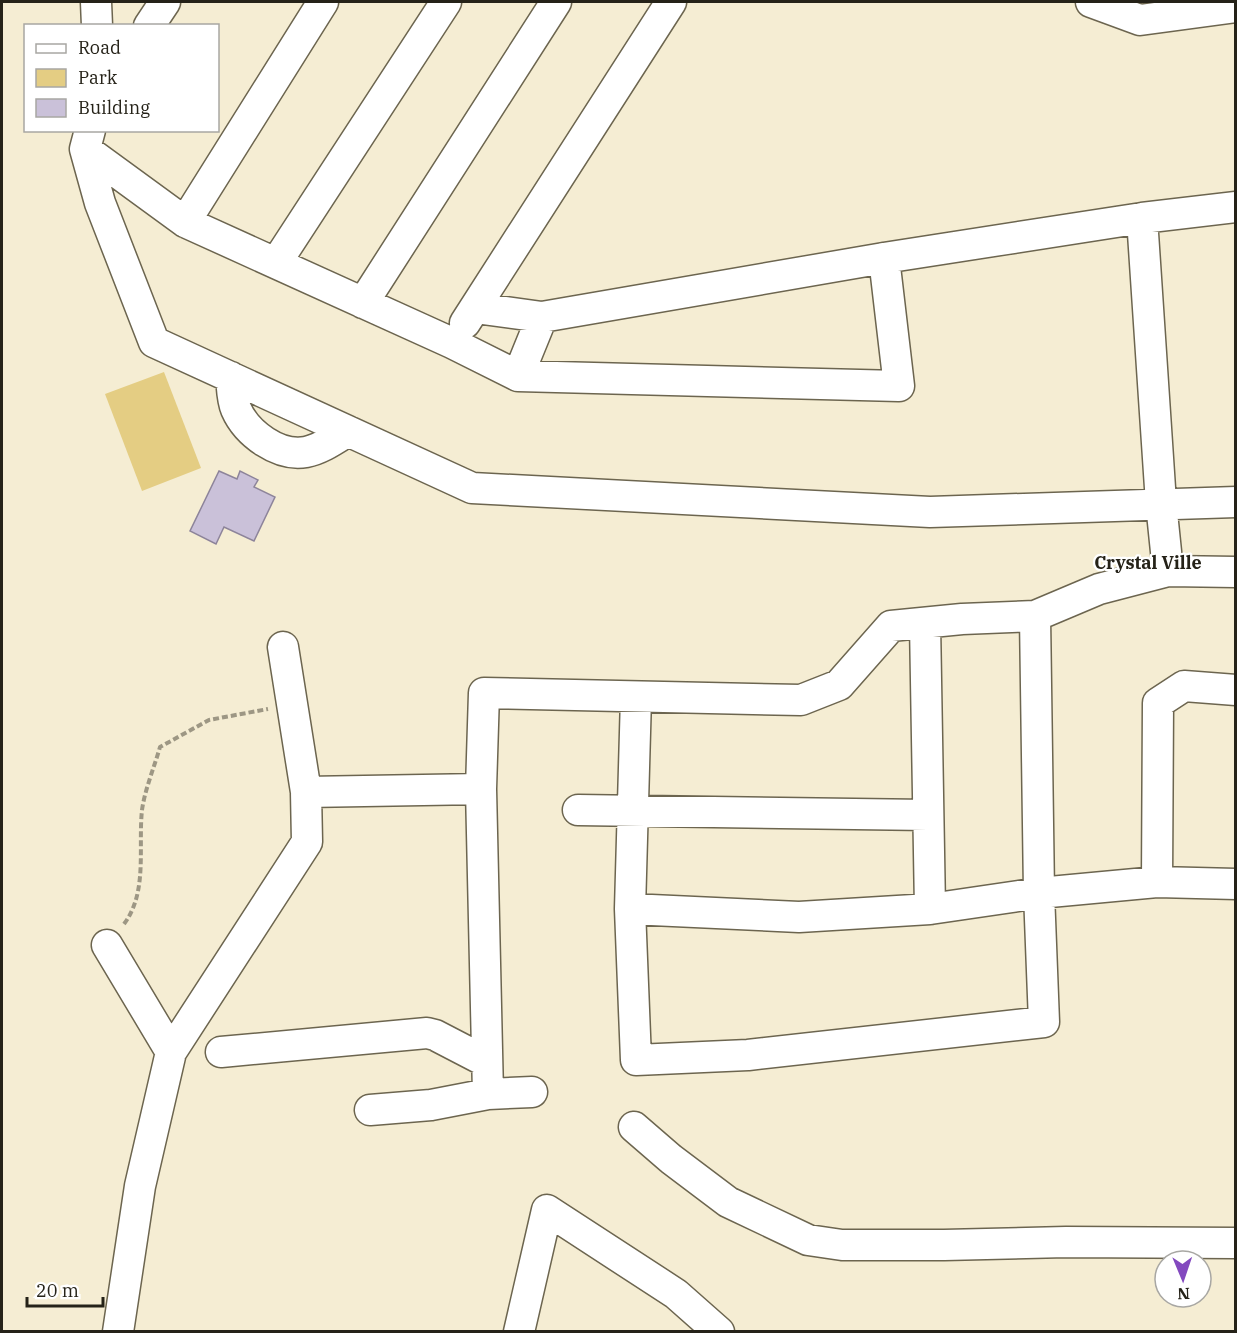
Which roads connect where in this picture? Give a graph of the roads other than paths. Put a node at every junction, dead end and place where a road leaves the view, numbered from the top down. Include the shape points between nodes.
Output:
1 (96, 2) edge
2 (165, 2) edge
3 (323, 2) edge
4 (446, 2) edge
5 (555, 2) edge
6 (670, 2) edge
7 (1091, 2) edge
8 (1236, 7) edge
9 (97, 24) edge
10 (150, 24) edge
11 (87, 140) edge
12 (1236, 207) edge
13 (1142, 218) junction
14 (185, 222) junction
15 (884, 258) junction
16 (276, 263) junction
17 (363, 303) junction
18 (475, 308) junction
19 (542, 317) junction
20 (452, 343) junction
21 (518, 376) junction
22 (231, 377) junction
23 (348, 431) junction
24 (1236, 502) edge
25 (1161, 504) junction
26 (1168, 571) junction
27 (1236, 573) edge
28 (1035, 616) junction
29 (925, 623) junction
30 (283, 647) dead end
31 (1236, 690) edge
32 (636, 697) junction
33 (481, 789) junction
34 (306, 792) junction
35 (579, 810) dead end
36 (633, 811) junction
37 (928, 815) junction
38 (1157, 882) junction
39 (1236, 884) edge
40 (1040, 893) junction
41 (630, 909) junction
42 (930, 909) junction
43 (107, 945) road end
44 (171, 1052) junction
45 (221, 1052) dead end
46 (487, 1062) junction
47 (532, 1092) dead end
48 (488, 1094) junction
49 (370, 1110) dead end
50 (634, 1128) dead end
51 (1236, 1243) edge
52 (118, 1332) edge
53 (519, 1332) edge
54 (719, 1332) edge

1 - 9 street
2 - 10 street
3 - 14 street
4 - 16 street
5 - 17 street
6 - 18 street
7 - 8 street via 1140,20
11 - 14 street
11 - 22 street via 100,203 154,342
12 - 13 street
13 - 15 street
13 - 25 street
14 - 16 street
15 - 19 street
15 - 21 street via 898,386
16 - 17 street
17 - 20 street
18 - 19 street
18 - 20 street
19 - 21 street
20 - 21 street
22 - 23 street
22 - 23 street via 235,408 264,442 288,452 306,452
23 - 25 street via 472,488 930,512
24 - 25 street
25 - 26 street
26 - 27 street
26 - 28 street via 1099,589
28 - 29 street
28 - 40 street
29 - 32 street via 891,626 838,685 801,700
29 - 37 street
30 - 34 street
31 - 38 street via 1184,686 1158,703
32 - 33 street via 484,693
32 - 36 street
33 - 34 street
33 - 46 street
34 - 44 street via 307,842
35 - 36 street
36 - 37 street
36 - 41 street
37 - 42 street
38 - 39 street
38 - 40 street
40 - 41 street via 1044,1022 748,1055 648,1060 636,1060
40 - 42 street
41 - 42 street via 799,917
43 - 44 street
44 - 52 street via 140,1185
45 - 46 street via 428,1033
46 - 48 street
47 - 48 street
48 - 49 street via 431,1105
50 - 51 street via 670,1160 729,1202 808,1240 842,1245
53 - 54 street via 547,1210 676,1294

